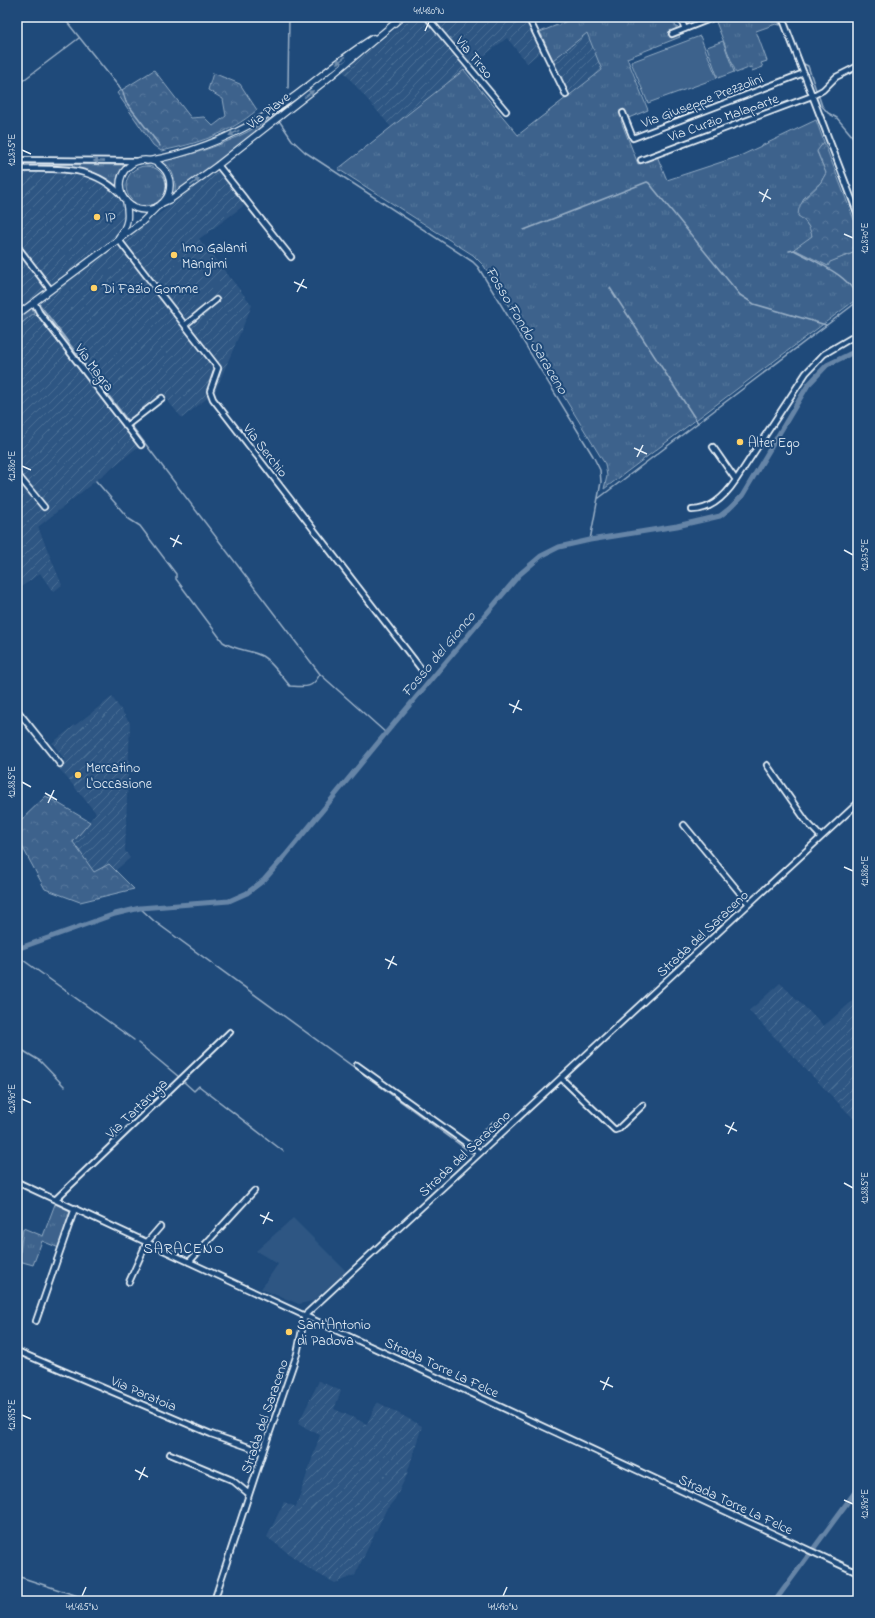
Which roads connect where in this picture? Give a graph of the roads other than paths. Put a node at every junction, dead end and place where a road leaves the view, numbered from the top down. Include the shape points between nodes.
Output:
1 (402, 17) edge
2 (427, 17) edge
3 (528, 17) edge
4 (680, 17) edge
5 (715, 17) edge
6 (782, 17) edge
7 (685, 29) junction
8 (385, 30) junction
9 (672, 34) dead end
10 (858, 66) edge
11 (804, 73) junction
12 (566, 95) dead end
13 (812, 96) junction
14 (506, 112) dead end
15 (623, 113) dead end
16 (17, 160) edge
17 (147, 160) junction
18 (641, 160) dead end
19 (138, 161) junction
20 (218, 165) junction
21 (17, 169) edge
22 (125, 200) junction
23 (162, 203) junction
24 (157, 207) junction
25 (858, 215) edge
26 (118, 239) junction
27 (17, 246) edge
28 (291, 257) dead end
29 (50, 289) junction
30 (216, 300) dead end
31 (34, 302) junction
32 (17, 314) edge
33 (185, 325) junction
34 (858, 334) edge
35 (162, 398) dead end
36 (126, 426) junction
37 (141, 445) dead end
38 (713, 447) dead end
39 (17, 474) edge
40 (736, 480) junction
41 (44, 508) dead end
42 (692, 510) dead end
43 (422, 670) dead end
44 (17, 710) edge
45 (60, 764) dead end
46 (767, 765) dead end
47 (858, 803) edge
48 (684, 825) dead end
49 (821, 837) junction
50 (749, 904) junction
51 (230, 1032) dead end
52 (357, 1065) dead end
53 (561, 1078) junction
54 (643, 1105) dead end
55 (494, 1125) dead end
56 (472, 1147) junction
57 (480, 1153) junction
58 (17, 1182) edge
59 (254, 1191) dead end
60 (56, 1199) junction
61 (75, 1208) junction
62 (160, 1227) dead end
63 (147, 1242) junction
64 (189, 1262) junction
65 (129, 1282) dead end
66 (305, 1315) junction
67 (36, 1321) dead end
68 (17, 1351) edge
69 (263, 1452) junction
70 (170, 1454) dead end
71 (249, 1494) junction
72 (858, 1573) edge
73 (214, 1601) edge

1 - 8 main road, Via Piave
2 - 14 street, Via Tirso
3 - 12 street
4 - 7 street
5 - 7 street
6 - 11 street
7 - 9 street
8 -> 17 main road, Via Piave via 285,102 241,130 197,149
20 -> 8 main road, Via Piave via 342,68
10 - 13 street, Via Curzio Malaparte via 836,77 823,90
11 - 13 street
11 - 15 street, Via Giuseppe Prezzolini via 633,138
13 - 18 street, Via Curzio Malaparte
13 - 25 street
19 -> 16 street
17 - 19 main road
17 - 23 main road via 155,162 168,177 169,189
19 - 22 main road via 122,176 120,184
23 -> 20 main road, Via Piave
20 - 28 street
21 - 22 street via 63,169 84,172 106,182
22 - 24 main road via 131,206 144,210
22 - 26 main road via 128,224
23 - 24 main road
24 - 26 main road via 142,222
26 - 29 main road
26 - 33 street, Via Serchio
27 - 29 street
29 - 31 main road
30 - 33 street
31 - 32 main road
31 - 36 street, Via Magra
33 - 43 street, Via Serchio via 218,368 210,391 213,399
34 - 40 street via 822,356 806,373
35 - 36 street
36 - 37 street, Via Magra
38 - 40 street
39 - 41 street
40 - 42 street via 713,504
44 - 45 street
46 - 49 street via 808,825
47 - 49 street, Strada del Saraceno
48 - 50 street
49 - 50 street, Strada del Saraceno
50 - 53 street, Strada del Saraceno
51 - 60 street, Via Tartaruga
52 - 56 street
53 - 54 street via 615,1130
53 - 57 street, Strada del Saraceno
55 - 56 street
56 - 57 street
57 - 66 street, Strada del Saraceno
58 - 60 street, Strada Torre La Felce
59 - 64 street
60 - 61 street, Strada Torre La Felce
61 - 63 street, Strada Torre La Felce
61 - 67 street
62 - 63 street
63 - 64 street, Strada Torre La Felce
63 - 65 street
64 - 66 street, Strada Torre La Felce
66 - 69 street, Strada del Saraceno via 297,1354
66 - 72 street, Strada Torre La Felce
68 - 69 street, Via Paratoia via 211,1434
69 - 71 street, Strada del Saraceno
70 - 71 street via 232,1480
71 - 73 street, Strada del Saraceno

